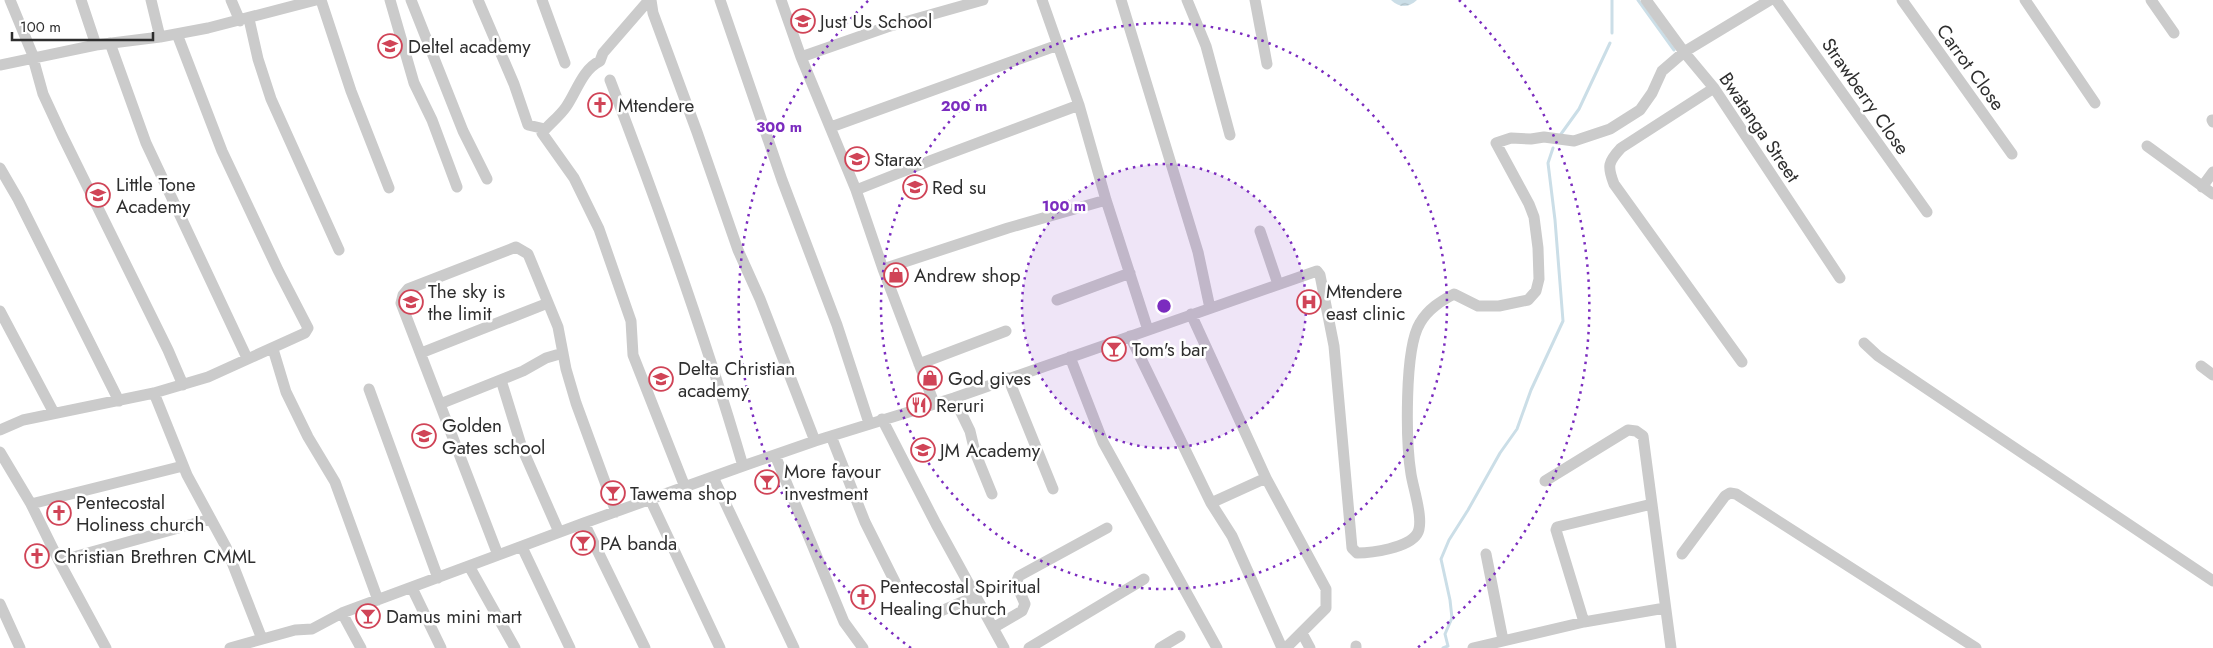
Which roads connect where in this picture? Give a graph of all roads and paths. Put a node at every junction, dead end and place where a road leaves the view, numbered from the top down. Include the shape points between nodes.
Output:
1 (10, 0) edge
2 (81, 0) edge
3 (151, 0) edge
4 (231, 0) edge
5 (316, 0) edge
6 (322, 0) edge
7 (390, 0) edge
8 (411, 0) edge
9 (478, 0) edge
10 (542, 0) edge
11 (650, 0) edge
12 (720, 0) edge
13 (781, 0) edge
14 (983, 0) edge
15 (1042, 0) edge
16 (1121, 0) edge
17 (1187, 0) edge
18 (1255, 0) edge
19 (1646, 0) edge
20 (1770, 0) edge
21 (1776, 0) edge
22 (1902, 0) edge
23 (2025, 0) edge
24 (2151, 0) edge
25 (290, 3) edge
26 (245, 20) junction
27 (2174, 33) dead end
28 (176, 34) junction
29 (160, 37) junction
30 (110, 42) junction
31 (96, 45) junction
32 (1058, 45) junction
33 (1684, 52) junction
34 (801, 57) junction
35 (33, 58) junction
36 (565, 63) dead end
37 (1268, 64) dead end
38 (0, 65) edge
39 (610, 80) dead end
40 (1714, 88) junction
41 (2096, 103) dead end
42 (1080, 105) junction
43 (831, 127) junction
44 (545, 129) junction
45 (1230, 134) dead end
46 (2147, 146) dead end
47 (2012, 154) dead end
48 (0, 168) edge
49 (2213, 172) edge
50 (487, 179) dead end
51 (457, 187) dead end
52 (2202, 187) junction
53 (389, 188) dead end
54 (856, 190) junction
55 (2213, 194) edge
56 (1106, 200) junction
57 (1926, 212) dead end
58 (1260, 231) dead end
59 (339, 250) dead end
60 (883, 269) junction
61 (1130, 273) junction
62 (1840, 278) dead end
63 (1278, 284) junction
64 (1057, 300) dead end
65 (548, 303) junction
66 (1210, 308) junction
67 (0, 311) edge
68 (1191, 314) junction
69 (1148, 330) junction
70 (1006, 331) dead end
71 (1130, 336) junction
72 (1864, 343) dead end
73 (272, 349) junction
74 (563, 352) junction
75 (422, 353) junction
76 (1070, 357) junction
77 (247, 358) junction
78 (1742, 362) dead end
79 (919, 364) junction
80 (2202, 366) dead end
81 (2213, 375) edge
82 (1008, 378) junction
83 (501, 380) junction
84 (183, 385) junction
85 (369, 389) dead end
86 (154, 393) junction
87 (954, 398) junction
88 (119, 401) junction
89 (440, 404) junction
90 (934, 404) junction
91 (54, 413) junction
92 (882, 419) junction
93 (869, 423) junction
94 (0, 430) edge
95 (831, 436) junction
96 (815, 441) junction
97 (0, 452) edge
98 (774, 455) junction
99 (183, 466) junction
100 (743, 466) junction
101 (713, 477) junction
102 (1266, 478) junction
103 (1545, 481) dead end
104 (685, 487) junction
105 (1053, 489) dead end
106 (992, 494) dead end
107 (650, 499) junction
108 (1211, 503) junction
109 (31, 504) junction
110 (1652, 504) junction
111 (616, 512) junction
112 (210, 519) junction
113 (584, 522) junction
114 (1107, 528) dead end
115 (559, 532) junction
116 (522, 546) junction
117 (498, 554) junction
118 (1486, 554) dead end
119 (1682, 554) dead end
120 (59, 561) junction
121 (469, 566) junction
122 (438, 578) junction
123 (1144, 579) dead end
124 (2213, 581) edge
125 (897, 586) dead end
126 (412, 588) junction
127 (976, 596) junction
128 (378, 600) junction
129 (0, 604) edge
130 (1665, 608) junction
131 (941, 611) dead end
132 (342, 613) junction
133 (1584, 622) junction
134 (993, 628) junction
135 (1302, 634) junction
136 (1180, 636) dead end
137 (262, 639) junction
138 (1503, 640) junction
139 (238, 647) edge
140 (20, 648) edge
141 (106, 648) edge
142 (361, 648) edge
143 (441, 648) edge
144 (515, 648) edge
145 (570, 648) edge
146 (645, 648) edge
147 (720, 648) edge
148 (794, 648) edge
149 (863, 648) edge
150 (1003, 648) edge
151 (1029, 648) edge
152 (1160, 648) edge
153 (1217, 648) edge
154 (1284, 648) edge
155 (1310, 648) edge
156 (1473, 648) edge
157 (1671, 648) edge
158 (1976, 648) edge

1 - 35 street
2 - 31 street
3 - 29 street
4 - 26 street
5 - 25 street
6 - 53 street via 351,91
7 - 51 street via 414,83
8 - 50 street via 463,131
9 - 44 street via 528,125
10 - 36 street
11 - 44 street via 603,53 600,61 584,75 565,108
11 - 96 street via 735,241
12 - 93 street
13 - 34 street
14 - 34 street via 887,27
15 - 32 street
16 - 66 street via 1198,252
17 - 45 street via 1206,46
18 - 37 street
19 - 33 street, Bwatanga Street
20 - 33 street
21 - 57 street, Strawberry Close
22 - 47 street, Carrot Close
23 - 41 street
24 - 27 street
25 - 26 street
26 - 28 street
26 - 59 street via 271,99
28 - 29 street
28 - 73 street via 222,151 278,270 307,323 305,333
29 - 30 street
30 - 31 street
30 - 77 street via 154,161
31 - 35 street
32 - 42 street
32 - 43 street
33 - 40 street, Bwatanga Street
33 - 63 street via 1662,71 1640,110 1610,129 1574,141 1544,137 1512,138 1496,143 1534,217 1539,280 1536,291 1528,300 1499,306 1478,306 1454,294 1437,303 1420,323 1409,358 1407,427 1410,472 1420,521 1417,534 1401,546 1366,553 1356,553 1352,548 1334,346 1320,274 1317,271
34 - 43 street
35 - 38 street
35 - 84 street via 43,94 62,136
39 - 100 street via 718,384
40 - 62 street, Bwatanga Street
40 - 78 street via 1621,148 1610,159 1608,171 1614,184
42 - 54 street
42 - 56 street
43 - 54 street
44 - 104 street via 542,133 574,178 599,229 629,314 633,355
46 - 52 street
48 - 88 street
49 - 52 street
52 - 55 street
54 - 60 street
56 - 60 street
56 - 61 street
58 - 63 street
60 - 79 street
61 - 64 street
61 - 69 street
63 - 66 street
65 - 74 street via 558,327
65 - 75 street
65 - 75 street via 528,254 516,247 408,289 401,304
66 - 68 street
67 - 91 street
68 - 69 street
68 - 102 street
69 - 71 street
70 - 79 street
71 - 76 street
71 - 108 street
72 - 124 street via 1878,356
73 - 77 street
73 - 128 street via 286,392 308,438 335,482
74 - 83 street
74 - 111 street via 576,403
75 - 89 street
76 - 82 street
76 - 153 street via 1104,442
77 - 84 street
79 - 90 street
80 - 81 street
82 - 87 street
82 - 105 street
83 - 89 street
83 - 115 street via 522,448
84 - 86 street
85 - 122 street
86 - 88 street
86 - 99 street
87 - 90 street
87 - 106 street via 970,431
88 - 91 street
89 - 117 street
90 - 92 street
91 - 94 street via 22,420
92 - 93 street
92 - 127 street
93 - 95 street
95 - 96 street
95 - 125 street via 865,522
96 - 98 street
97 - 109 street
98 - 100 street
98 - 149 street via 844,622
99 - 109 street
99 - 112 street
100 - 101 street
101 - 104 street
101 - 148 street
102 - 108 street
102 - 135 street via 1326,589 1326,608
103 - 110 street via 1628,430 1636,430 1643,436
104 - 107 street
107 - 111 street
107 - 147 street
108 - 154 street via 1232,536
109 - 120 street
110 - 130 street
110 - 133 street via 1557,527
111 - 113 street
112 - 120 street
112 - 137 street via 226,547
113 - 115 street
113 - 146 street
114 - 134 street via 1019,576 1016,583 1025,604 1022,611
115 - 116 street
116 - 117 street
116 - 145 street
117 - 121 street
118 - 138 street
119 - 158 street via 1725,496 1736,494
120 - 141 street
121 - 122 street
121 - 144 street
122 - 126 street
123 - 151 street
126 - 128 street
126 - 143 street
127 - 131 street
127 - 134 street
128 - 132 street
129 - 140 street
130 - 133 street
130 - 157 street
132 - 137 street via 312,629
132 - 142 street
133 - 138 street
134 - 150 street
135 - 154 street
135 - 155 street
136 - 152 street
137 - 139 street
138 - 156 street

